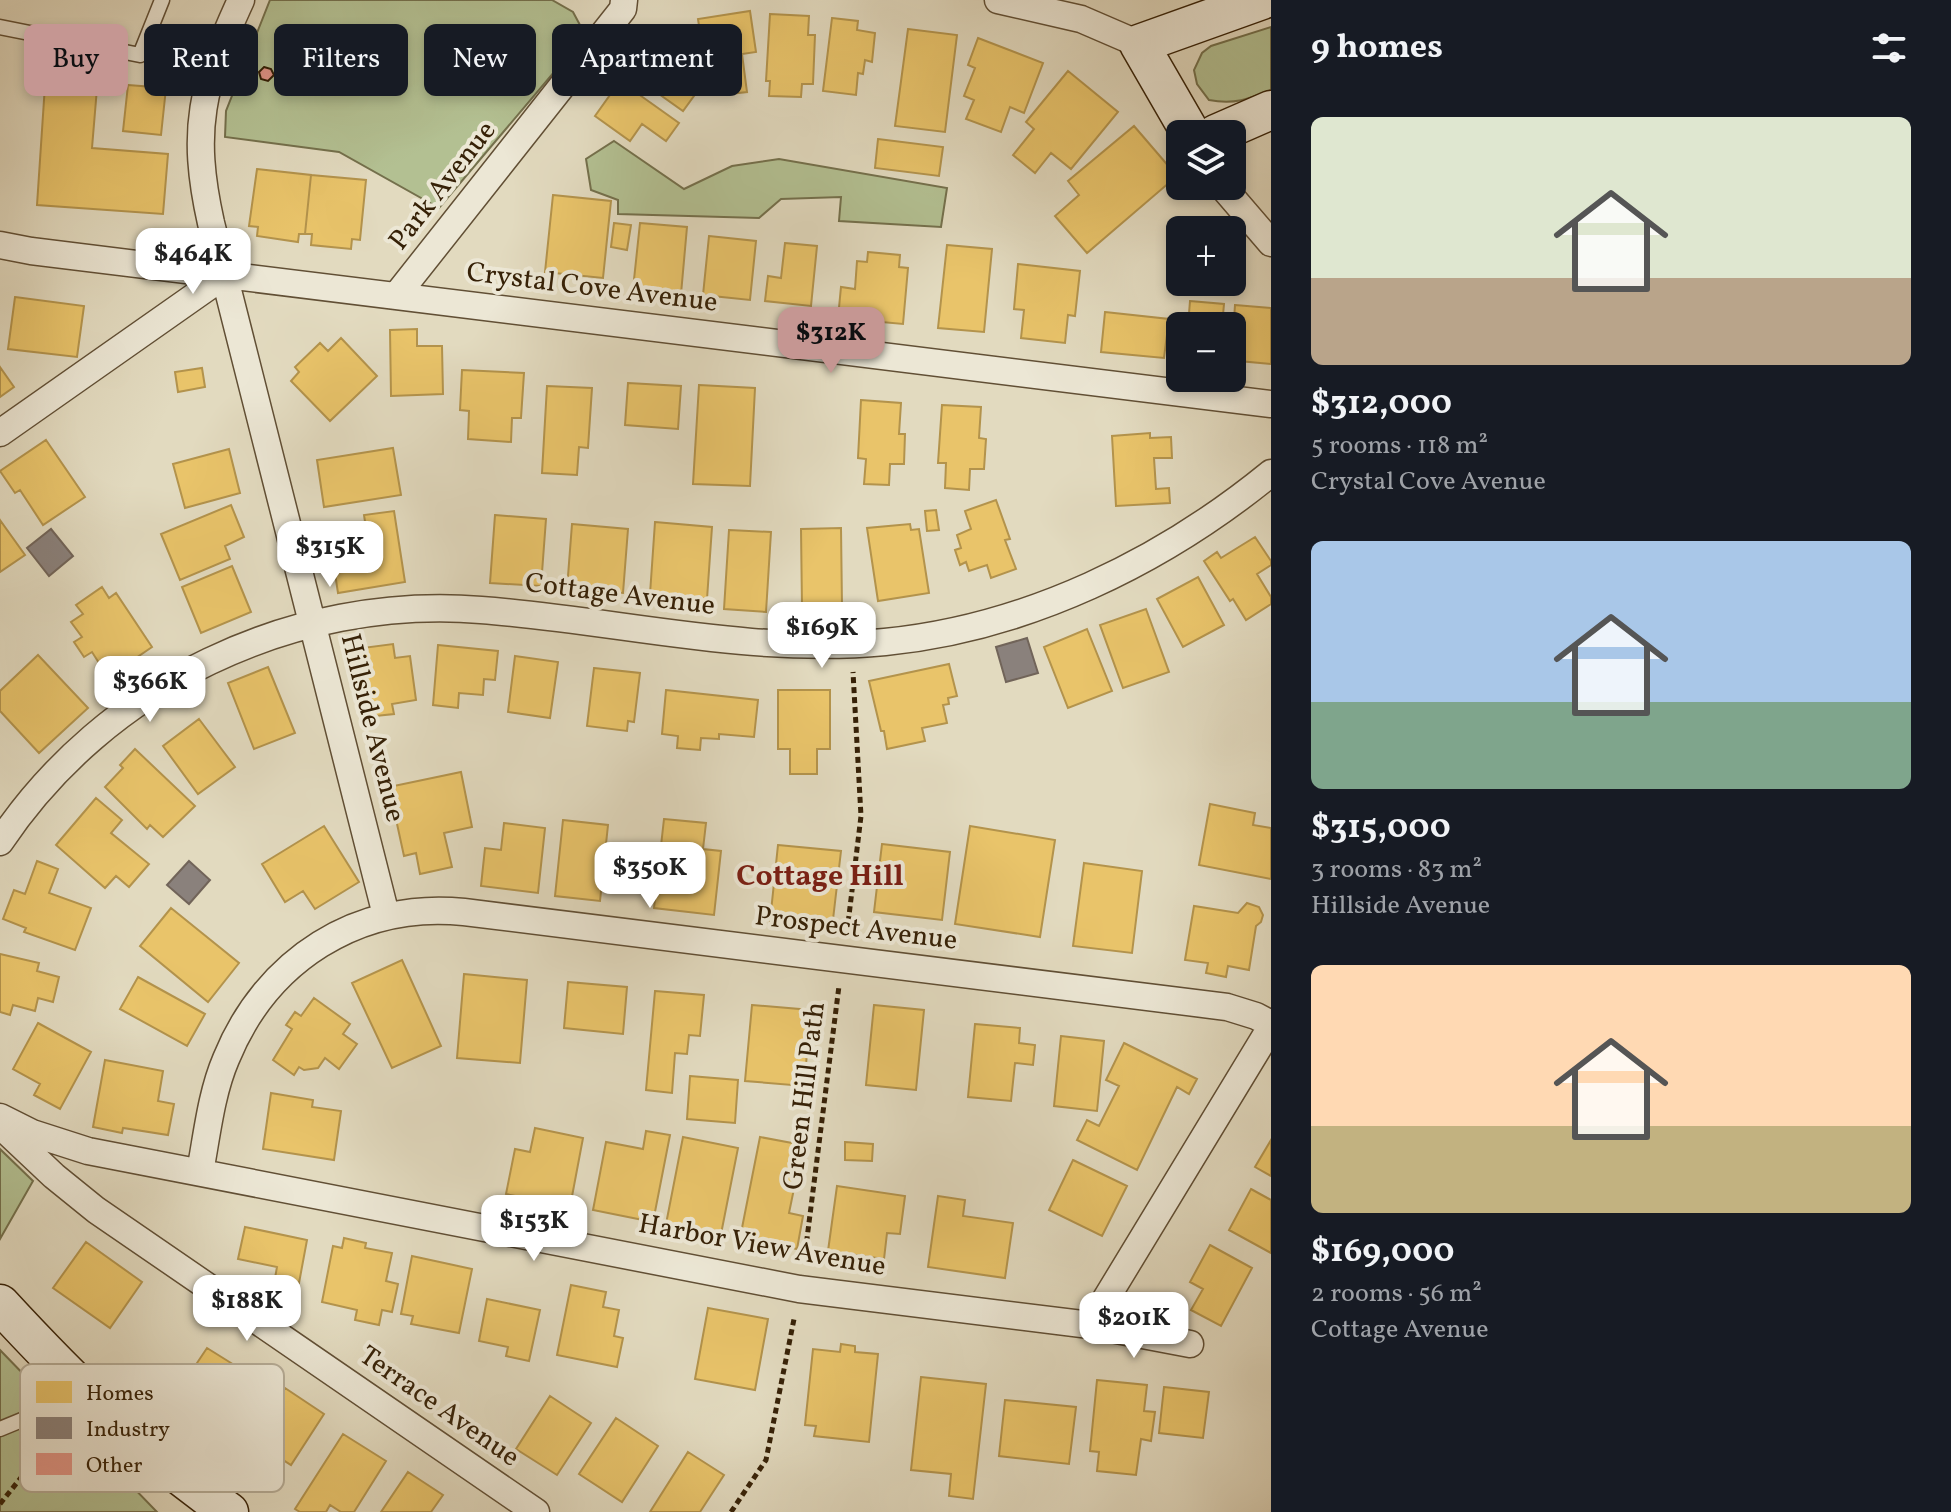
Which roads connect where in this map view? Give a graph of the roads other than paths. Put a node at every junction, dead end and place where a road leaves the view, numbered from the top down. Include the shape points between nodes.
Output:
1 (162, 0) edge
2 (241, 0) edge
3 (624, 0) edge
4 (998, 0) edge
5 (1262, 0) edge
6 (0, 27) edge
7 (1139, 44) junction
8 (1271, 110) edge
9 (1183, 120) edge
10 (1246, 121) edge
11 (1234, 200) edge
12 (1271, 243) edge
13 (0, 245) edge
14 (225, 275) junction
15 (396, 296) junction
16 (1271, 404) edge
17 (0, 433) edge
18 (1271, 473) edge
19 (313, 623) junction
20 (0, 842) edge
21 (386, 915) junction
22 (1271, 1026) edge
23 (0, 1117) edge
24 (0, 1124) edge
25 (200, 1172) junction
26 (0, 1304) edge
27 (1090, 1325) junction
28 (1190, 1344) dead end
29 (57, 1364) edge
30 (20, 1421) edge
31 (0, 1429) edge
32 (203, 1492) edge
33 (229, 1512) edge
34 (536, 1512) edge

1 - 6 lane via 140,55
2 - 14 street, Hillside Avenue via 220,45 200,124 203,184
3 - 15 street, Park Avenue via 623,9
4 - 7 street via 1081,19
5 - 7 main road
7 - 9 main road
8 - 10 main road
11 - 12 street
13 - 14 street, Crystal Cove Avenue
14 - 15 street, Crystal Cove Avenue
14 - 17 street
14 - 19 street, Hillside Avenue
15 - 16 street, Crystal Cove Avenue
18 - 19 street, Cottage Avenue via 1192,532 1100,581 1000,618 914,638 766,644 458,609 388,611
19 - 20 street, Cottage Avenue via 219,656 133,705 80,746 45,782
19 - 21 street, Hillside Avenue
21 - 22 street, Prospect Avenue via 455,911 1227,1007
21 - 25 street, Prospect Avenue via 330,939 268,987 225,1061
22 - 27 street
23 - 25 street, Harbor View Avenue via 67,1146
24 - 34 street, Terrace Avenue via 96,1210
25 - 27 street, Harbor View Avenue via 799,1289
26 - 29 main road
27 - 28 street, Harbor View Avenue
30 - 31 lane
32 - 33 main road

